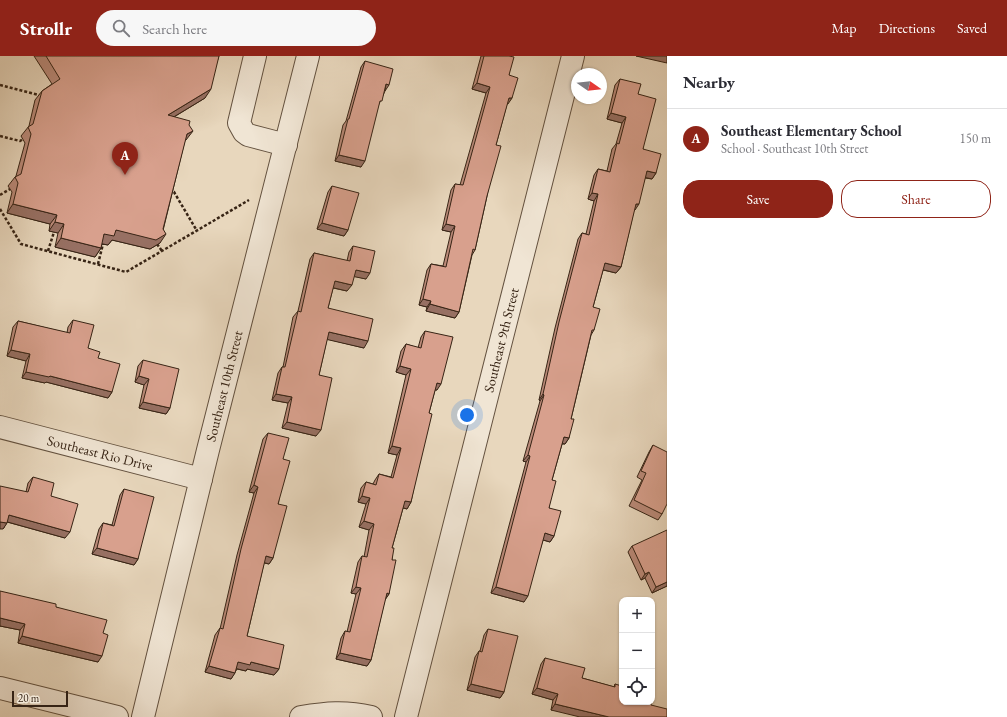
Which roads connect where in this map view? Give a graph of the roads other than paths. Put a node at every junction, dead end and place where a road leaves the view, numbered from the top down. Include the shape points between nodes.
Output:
1 (255, 56) edge
2 (308, 56) edge
3 (573, 56) edge
4 (286, 145) junction
5 (0, 427) edge
6 (201, 479) junction
7 (0, 688) edge
8 (117, 717) edge
9 (143, 717) edge
10 (301, 717) edge
11 (371, 717) edge
12 (406, 717) edge

1 - 4 street via 239,123 248,135
2 - 4 street, Southeast 10th Street
3 - 12 street, Southeast 9th Street
4 - 6 street, Southeast 10th Street
5 - 6 street, Southeast Rio Drive
6 - 9 street, Southeast 10th Street
7 - 8 street
10 - 11 street via 348,712

